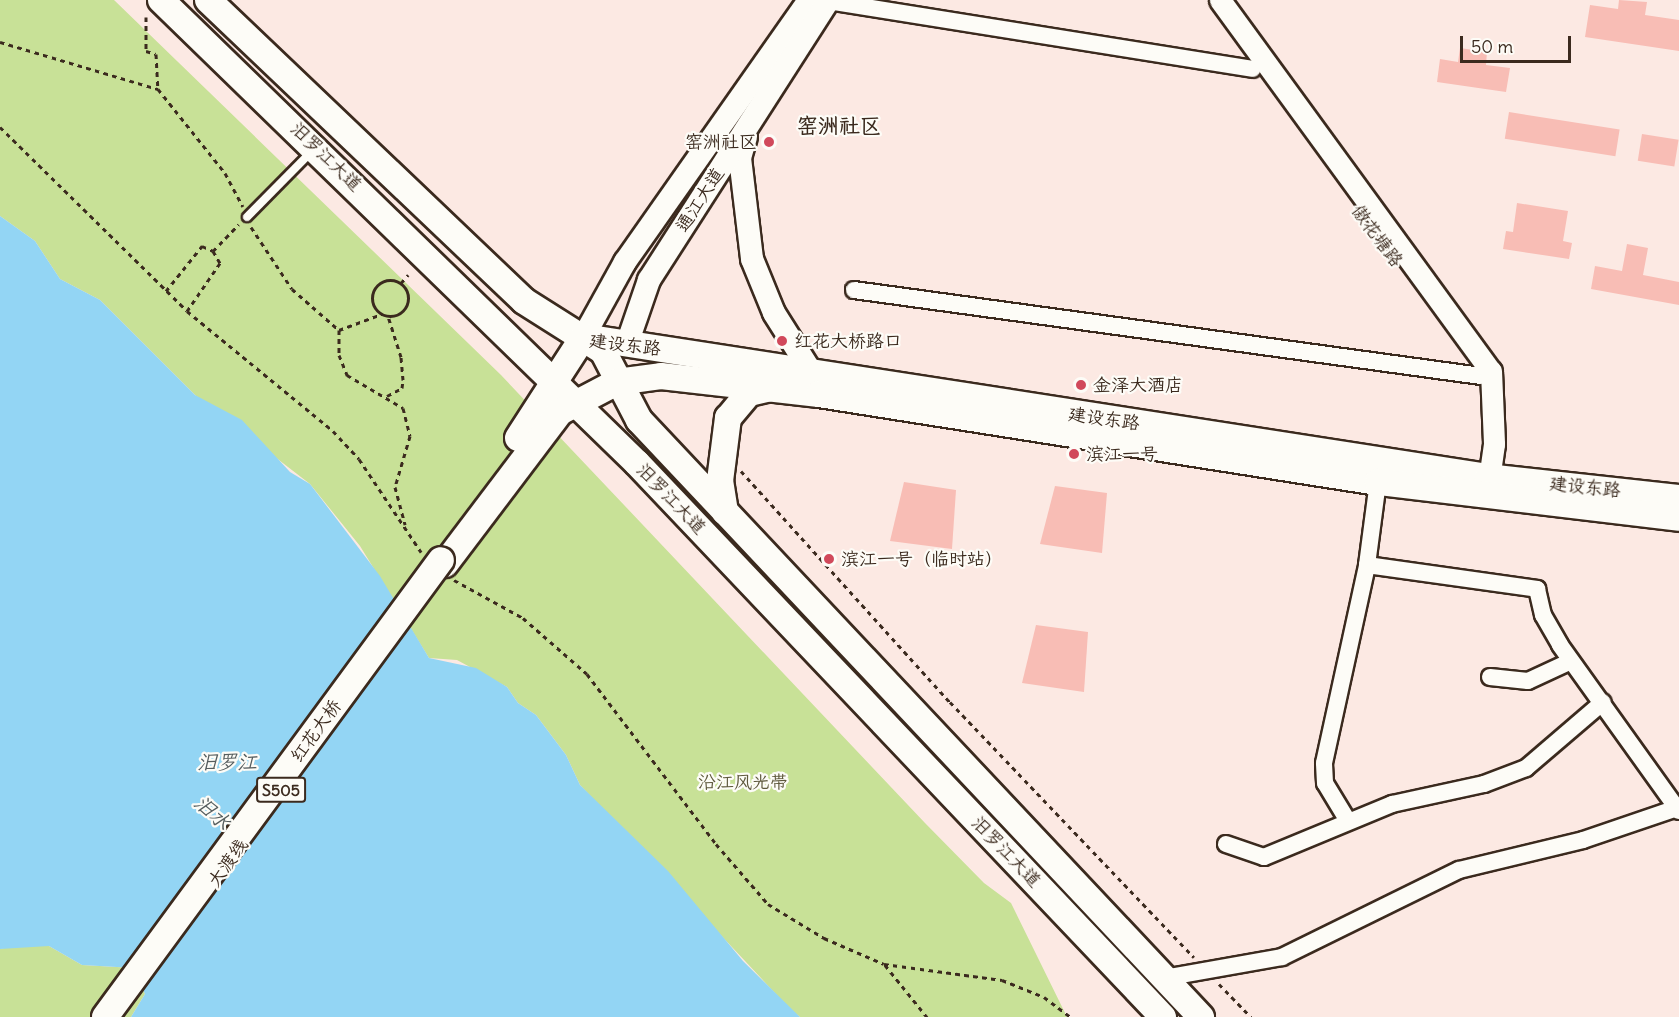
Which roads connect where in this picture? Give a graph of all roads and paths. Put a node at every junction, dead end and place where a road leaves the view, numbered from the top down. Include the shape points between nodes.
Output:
1 (208, 0) edge
2 (1204, 0) edge
3 (1220, 0) edge
4 (822, 1) edge
5 (153, 9) edge
6 (0, 42) edge
7 (1253, 69) junction
8 (158, 89) junction
9 (752, 119) junction
10 (0, 127) edge
11 (315, 147) junction
12 (247, 217) junction
13 (213, 251) junction
14 (408, 275) dead end
15 (401, 283) junction
16 (854, 290) dead end
17 (166, 291) junction
18 (187, 311) junction
19 (382, 314) junction
20 (388, 316) junction
21 (339, 330) junction
22 (584, 336) junction
23 (627, 344) junction
24 (810, 370) junction
25 (1481, 376) junction
26 (553, 381) junction
27 (617, 382) junction
28 (770, 388) junction
29 (387, 396) junction
30 (575, 402) junction
31 (734, 462) dead end
32 (1378, 482) junction
33 (1482, 485) junction
34 (1679, 498) edge
35 (725, 512) junction
36 (1679, 518) edge
37 (408, 535) junction
38 (1367, 564) junction
39 (441, 565) junction
40 (1571, 661) junction
41 (1490, 677) dead end
42 (1603, 702) junction
43 (1678, 810) edge
44 (1348, 821) junction
45 (1226, 844) dead end
46 (884, 964) junction
47 (1208, 972) junction
48 (1164, 978) junction
49 (105, 1017) edge
50 (116, 1017) edge
51 (927, 1017) edge
52 (1071, 1017) edge
53 (1162, 1017) edge
54 (1201, 1017) edge
55 (1251, 1017) edge

1 - 22 main road, 汨罗江大道 via 524,301
2 - 7 street, 傲花塘路
3 - 33 street via 1491,371 1494,444
4 - 7 street
4 - 9 main road, 通江大道
4 - 22 main road, 通江大道 via 625,262
5 - 8 path via 146,51 156,54
5 - 11 main road, 汨罗江大道
6 - 8 path
7 - 25 street, 傲花塘路
8 - 12 path via 225,173
9 - 23 main road, 通江大道 via 647,282
9 - 24 main road via 740,158 752,259 774,313
10 - 17 path
11 - 12 lane
11 - 26 main road, 汨罗江大道
12 - 13 path
12 - 21 path via 273,265 292,289
13 - 17 path via 202,246
13 - 18 path via 220,263
14 - 15 path
15 - 19 path via 384,280 375,288 372,300
15 - 20 path via 408,292 408,304 400,313
16 - 25 street
17 - 18 path
18 - 37 path via 333,431 359,459
19 - 20 path
19 - 21 path
20 - 29 path via 401,357 403,380 402,388
21 - 29 path via 339,355 347,375
22 - 23 main road, 建设东路
22 - 26 main road, 建设东路 / S505
22 - 27 main road, 汨罗江大道 via 608,357
23 - 24 main road, 建设东路 via 761,367
23 - 27 main road, 通江大道
24 - 33 main road, 建设东路
25 - 33 street
26 - 30 main road, 汨罗江大道
26 - 39 main road, S505
27 - 28 main road, 建设东路 via 675,375
27 - 30 main road, 建设东路
27 - 35 main road, 汨罗江大道 via 639,420
28 - 32 main road, 建设东路
28 - 35 main road via 749,393 728,418 720,481
29 - 37 path via 403,408 409,421 410,436 395,487
30 - 39 main road, S505 via 547,424
30 - 53 main road, 汨罗江大道
31 - 47 path via 950,702
32 - 33 main road, 建设东路
32 - 38 street
33 - 34 main road, 建设东路
33 - 36 main road, 建设东路
35 - 48 main road, 汨罗江大道
37 - 39 path
38 - 40 street via 1537,589 1543,615
38 - 44 street via 1324,764 1324,783
39 - 46 path via 523,618 587,674 716,844 768,904 824,938
39 - 49 main road, 红花大桥 / S505, bridge
39 - 50 main road, 大渡线 / S505
40 - 41 street via 1528,681
40 - 42 street
42 - 43 street
42 - 44 street via 1526,768 1484,784 1392,804
43 - 47 street via 1583,840 1459,870 1282,957
44 - 45 street via 1264,857
46 - 51 path
46 - 52 path via 1002,980 1044,997
47 - 48 street
47 - 55 path
48 - 54 main road, 汨罗江大道

